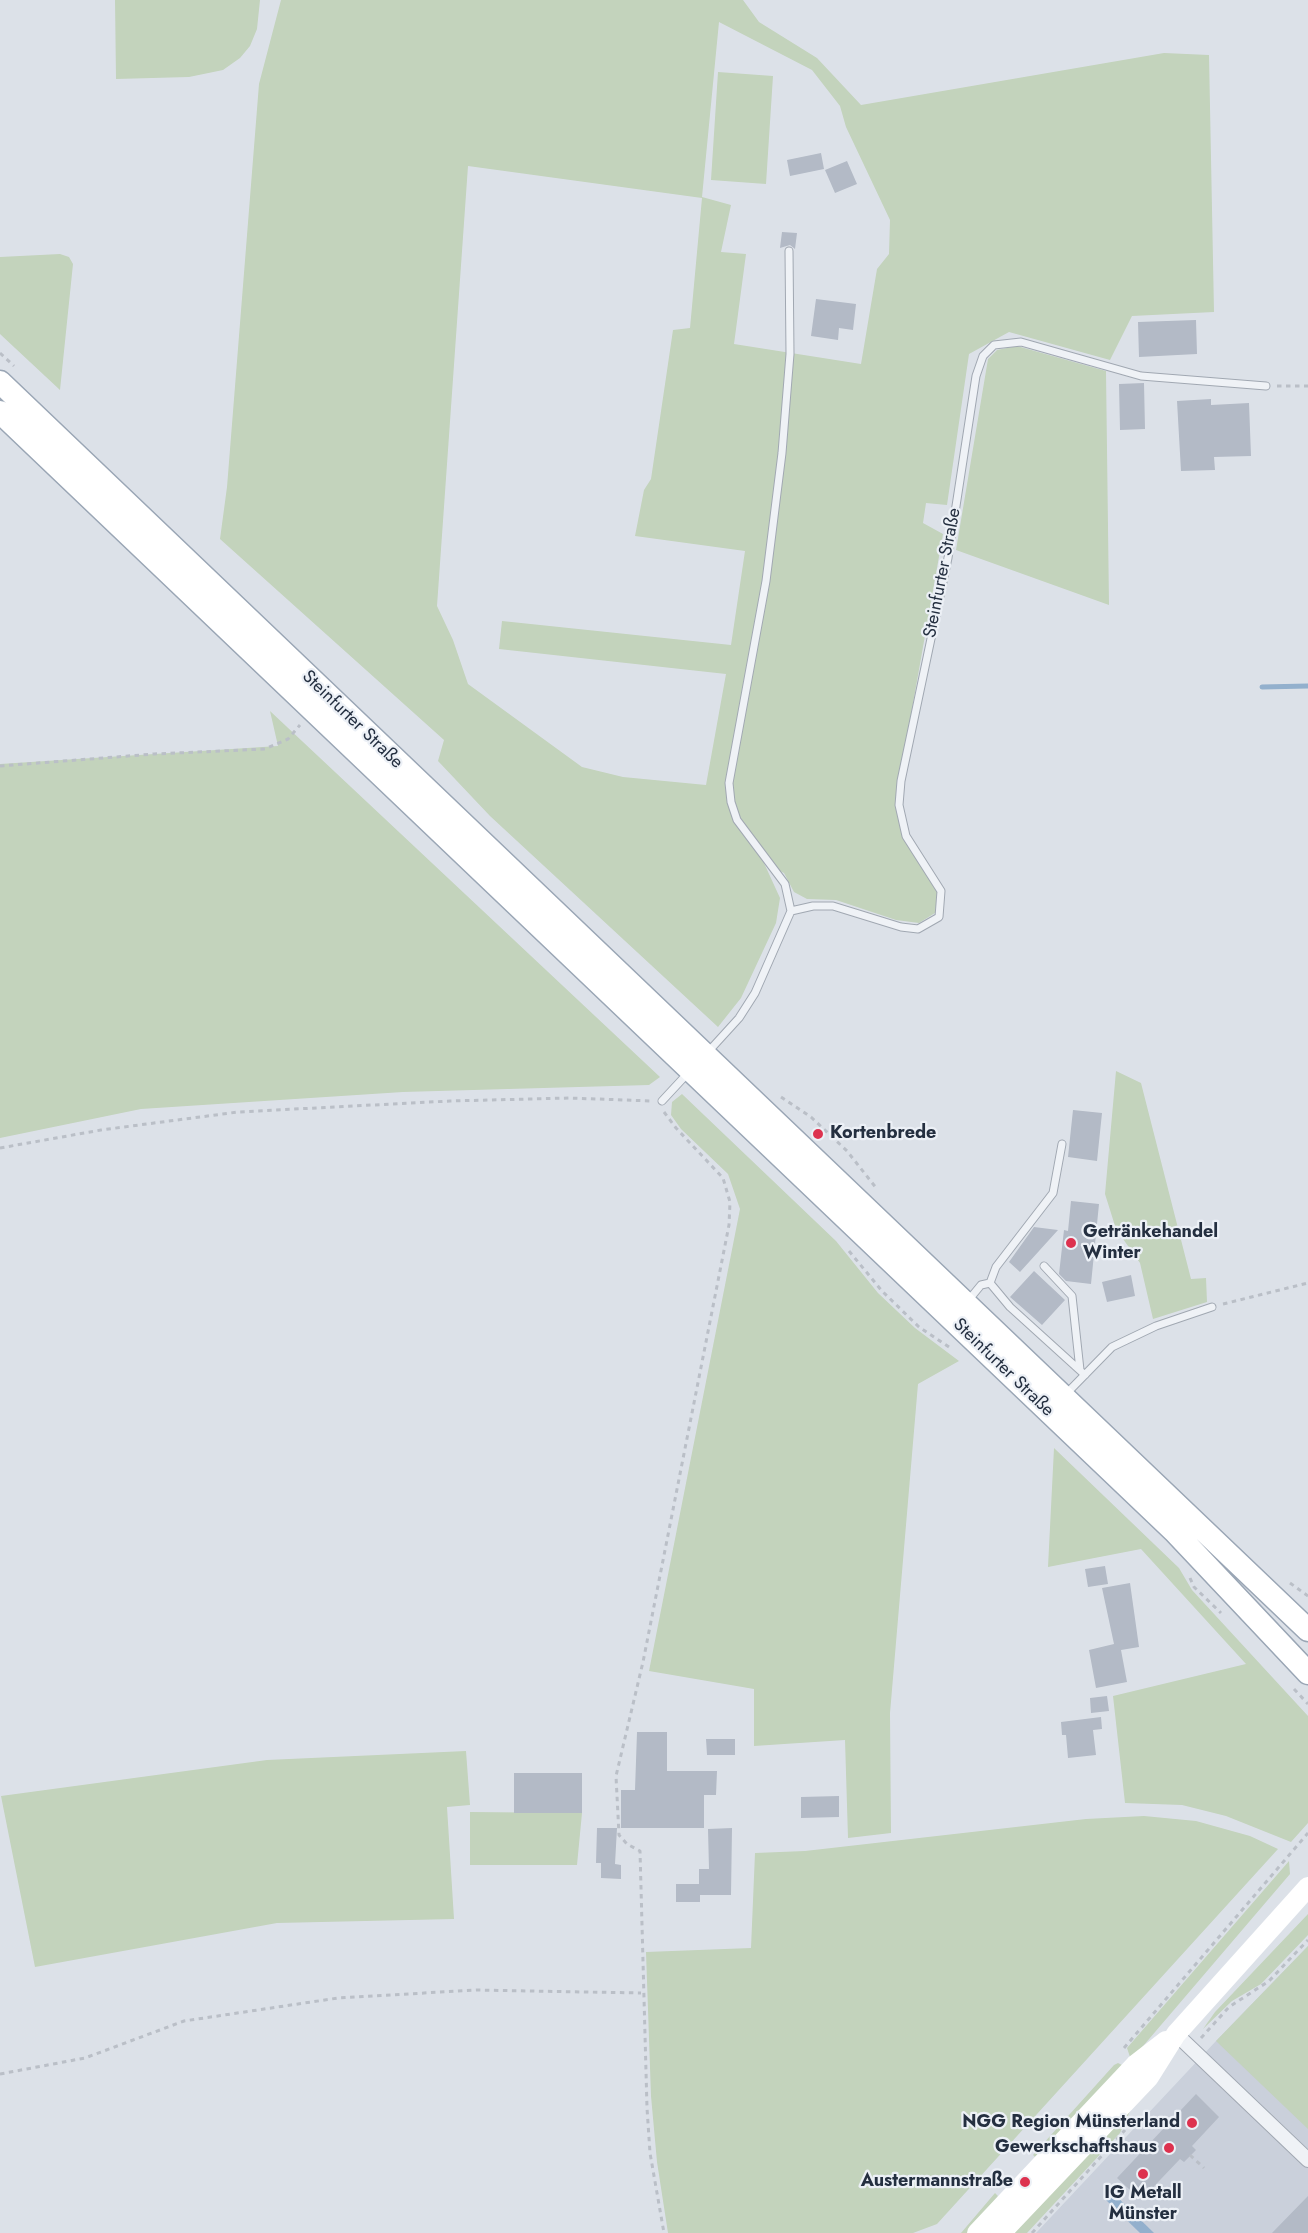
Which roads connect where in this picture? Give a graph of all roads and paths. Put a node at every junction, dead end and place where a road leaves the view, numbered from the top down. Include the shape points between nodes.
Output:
1 (789, 251) dead end
2 (0, 382) edge
3 (1266, 386) joint
4 (1308, 386) edge
5 (0, 412) edge
6 (300, 725) dead end
7 (0, 766) edge
8 (792, 911) junction
9 (698, 1063) junction
10 (662, 1101) junction
11 (1062, 1144) dead end
12 (0, 1148) edge
13 (1044, 1266) dead end
14 (990, 1282) junction
15 (1308, 1283) edge
16 (965, 1305) junction
17 (1212, 1307) joint
18 (1083, 1372) junction
19 (1063, 1398) junction
20 (1308, 1630) edge
21 (1308, 1673) edge
22 (1308, 1833) edge
23 (1308, 1887) edge
24 (641, 1993) junction
25 (1176, 2034) junction
26 (1121, 2052) dead end
27 (0, 2073) edge
28 (1190, 2156) dead end
29 (1308, 2160) edge
30 (1204, 2168) dead end
31 (664, 2233) edge
32 (977, 2233) edge
33 (1001, 2233) edge

1 - 8 lane via 790,354 782,453 766,582 729,783 737,820 785,884
2 - 9 main road, Steinfurter Straße
3 - 4 path
3 - 8 lane, Steinfurter Straße via 1141,376 1021,342 994,345 983,356 976,376 948,558 899,804 906,836 941,891 939,917 918,929 833,906
5 - 9 main road, Steinfurter Straße
6 - 7 path via 288,739 265,749
8 - 9 lane via 755,993 739,1018
9 - 10 lane
9 - 16 main road, Steinfurter Straße
9 - 21 main road, Steinfurter Straße via 1174,1531
10 - 12 path via 450,1101 238,1112
10 - 24 path via 668,1119 723,1178 730,1202 729,1225 643,1662 616,1776 620,1835 640,1851
11 - 14 lane via 1053,1193 996,1267
13 - 18 lane via 1072,1296
14 - 16 lane via 981,1285
14 - 18 lane via 1010,1307
15 - 17 path
16 - 19 main road, Steinfurter Straße
17 - 18 lane, Steinfurter Straße via 1156,1326 1112,1347
18 - 19 lane, Steinfurter Straße
19 - 20 main road, Steinfurter Straße
22 - 26 path
23 - 25 main road
24 - 27 path via 476,1990 338,1998 184,2021 85,2058
24 - 31 path via 650,2153
25 - 29 street
25 - 32 main road via 1135,2065
25 - 33 main road via 1149,2077
28 - 30 path

